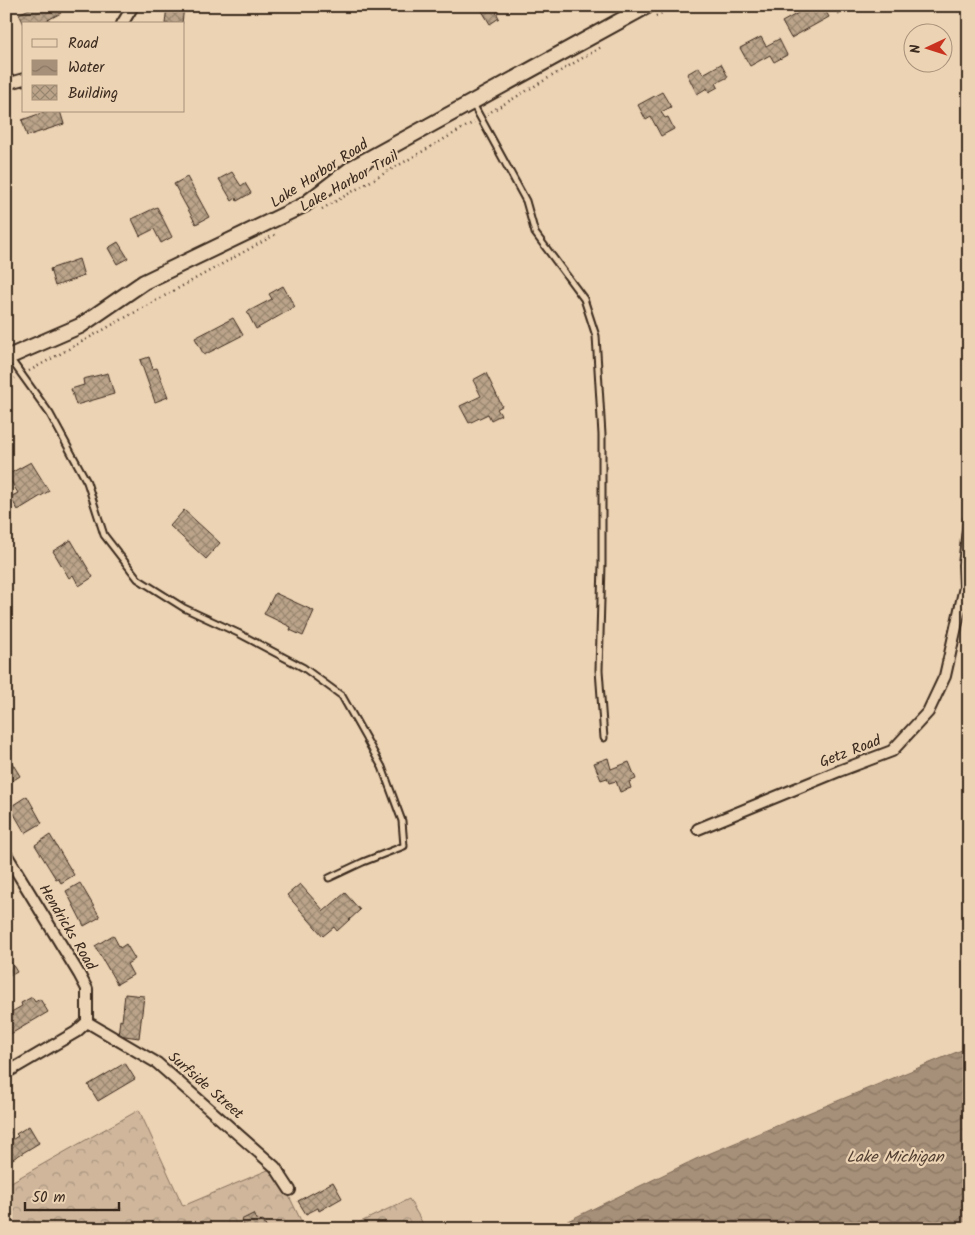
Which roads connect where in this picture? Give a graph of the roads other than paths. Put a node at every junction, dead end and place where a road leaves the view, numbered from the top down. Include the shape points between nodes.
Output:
1 (133, 6) edge
2 (628, 11) edge
3 (648, 13) edge
4 (123, 22) edge
5 (22, 80) edge
6 (6, 84) edge
7 (472, 102) junction
8 (8, 357) edge
9 (969, 520) edge
10 (968, 526) edge
11 (604, 738) dead end
12 (698, 829) dead end
13 (6, 854) edge
14 (329, 878) dead end
15 (87, 1022) junction
16 (6, 1073) edge
17 (290, 1190) dead end

1 - 4 street
2 - 3 street, Lake Harbor Road
2 - 7 street, Lake Harbor Road
5 - 6 street
7 - 8 street, Lake Harbor Road via 352,168 304,205 144,282 80,326
7 - 11 lane via 526,201 535,234 584,299 596,336 602,435 599,670
8 - 14 lane via 50,414 87,482 104,535 138,579 184,608 304,668 342,696 382,767 402,821 404,846
9 - 10 street, Getz Road
10 - 12 street, Getz Road via 961,605 945,676 928,712 892,751
13 - 15 street, Hendricks Road via 87,990
15 - 16 street via 76,1032
15 - 17 street, Surfside Street via 158,1063 275,1167

